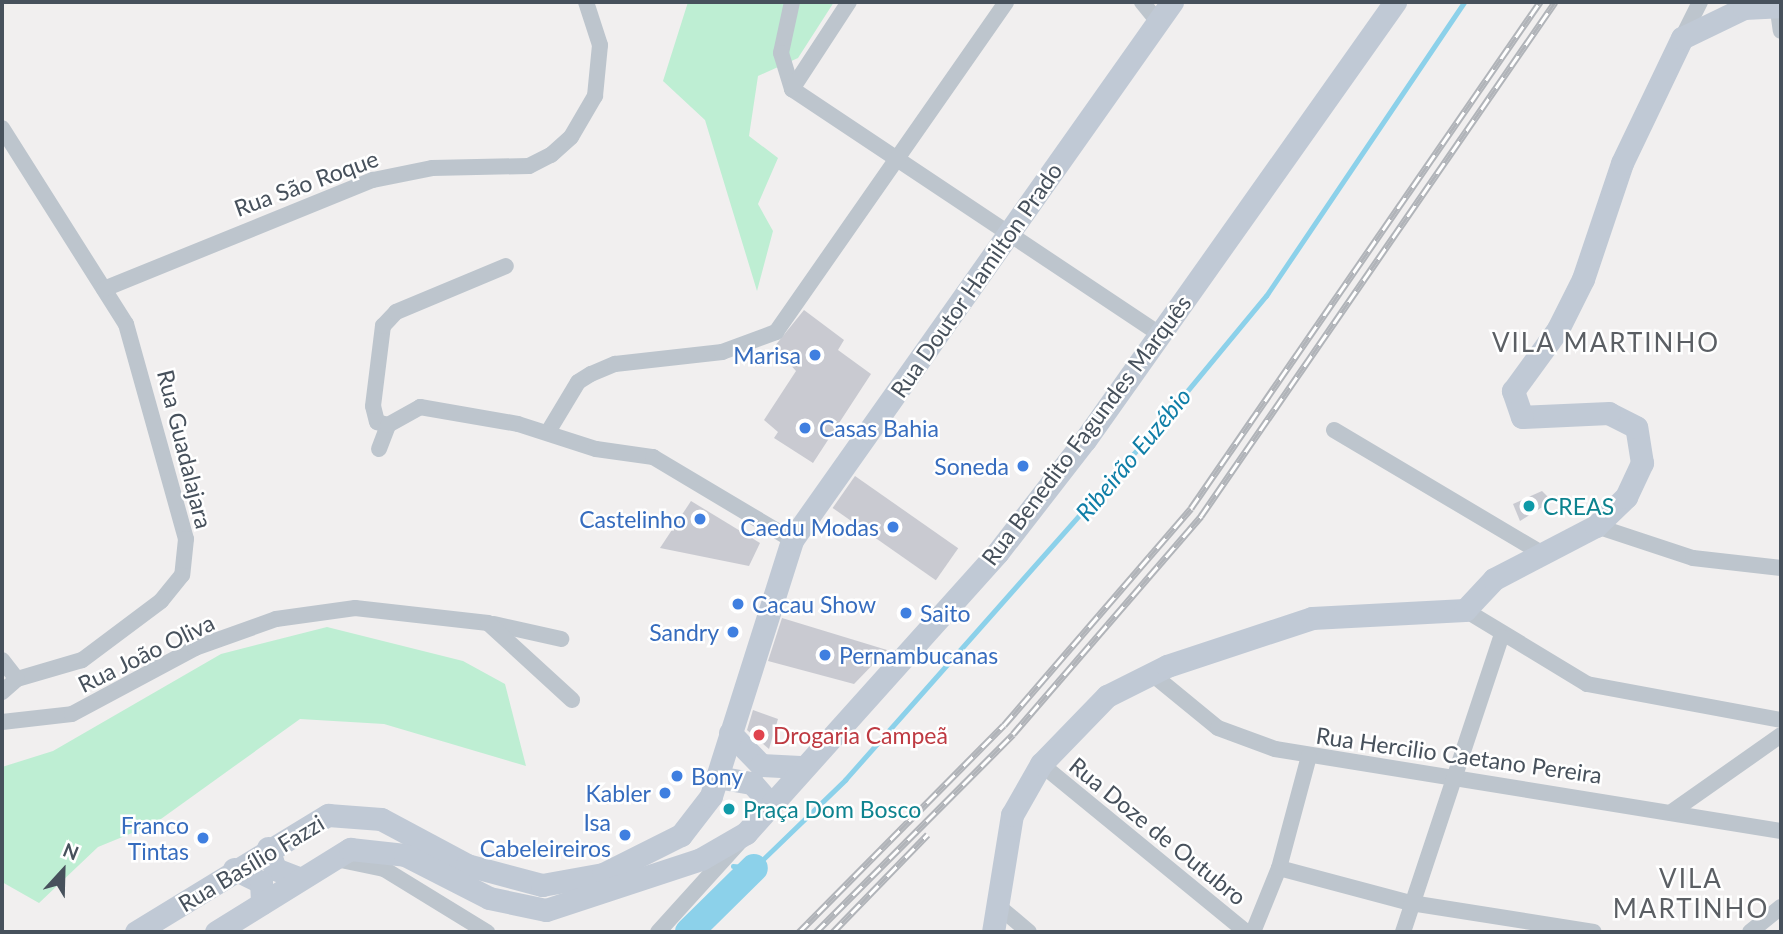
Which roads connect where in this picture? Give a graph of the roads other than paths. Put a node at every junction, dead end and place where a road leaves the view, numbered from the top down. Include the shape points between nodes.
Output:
1 (586, 2) edge
2 (792, 2) edge
3 (849, 2) edge
4 (1006, 2) edge
5 (1172, 2) edge
6 (1395, 2) edge
7 (1700, 2) edge
8 (1779, 5) edge
9 (1148, 10) edge
10 (1781, 31) edge
11 (1682, 38) junction
12 (792, 89) junction
13 (2, 128) edge
14 (894, 156) junction
15 (1006, 234) junction
16 (506, 267) dead end
17 (104, 289) junction
18 (1159, 334) junction
19 (388, 425) junction
20 (1335, 430) dead end
21 (548, 432) junction
22 (379, 449) dead end
23 (1595, 526) junction
24 (792, 540) junction
25 (1538, 551) junction
26 (1781, 568) edge
27 (1465, 610) junction
28 (488, 622) junction
29 (1501, 637) junction
30 (561, 639) dead end
31 (2, 660) edge
32 (1152, 674) junction
33 (17, 679) junction
34 (2, 692) edge
35 (572, 700) dead end
36 (1781, 720) edge
37 (2, 722) edge
38 (730, 733) junction
39 (1781, 734) edge
40 (1309, 756) junction
41 (1041, 764) junction
42 (800, 766) junction
43 (1450, 775) junction
44 (718, 777) junction
45 (771, 806) junction
46 (1673, 811) junction
47 (1781, 831) edge
48 (746, 833) junction
49 (681, 835) joint
50 (268, 848) junction
51 (330, 859) junction
52 (1279, 868) junction
53 (234, 869) junction
54 (298, 878) junction
55 (262, 903) junction
56 (1411, 903) junction
57 (997, 905) junction
58 (1781, 907) edge
59 (136, 932) edge
60 (216, 932) edge
61 (487, 932) edge
62 (658, 932) edge
63 (993, 932) edge
64 (1029, 932) edge
65 (1246, 932) edge
66 (1253, 932) edge
67 (1403, 932) edge
68 (1594, 932) edge
69 (1751, 932) edge

1 - 17 street, Rua São Roque via 600,45 594,96 571,137 551,155 528,166 432,168 373,180
2 - 12 street via 780,53
3 - 12 street
4 - 14 street
5 - 9 main road, Rua Doutor Hamilton Prado
6 - 18 main road, Rua Benedito Fagundes Marquês
7 - 11 street
8 - 10 street
8 - 11 main road via 1744,8
9 - 15 main road, Rua Doutor Hamilton Prado
11 - 23 main road via 1622,163 1583,279 1558,329 1513,391 1522,417 1609,413 1636,427 1642,463 1636,481
12 - 14 street
13 - 17 street
14 - 15 street
14 - 21 street via 776,332 722,352 615,364 591,374 578,382
15 - 18 street
15 - 24 main road, Rua Doutor Hamilton Prado
16 - 19 street via 396,312 383,326 373,406 377,422
17 - 33 street, Rua Guadalajara via 147,384 181,508 185,566 177,585 117,638 62,669
18 - 42 main road, Rua Benedito Fagundes Marquês via 998,552
19 - 21 street via 409,409 436,407
19 - 22 street
20 - 25 street
21 - 24 street via 672,465
23 - 25 main road
23 - 26 street via 1693,558
24 - 38 main road, Rua Doutor Hamilton Prado
25 - 27 main road via 1494,579
27 - 29 street
27 - 32 main road via 1312,618
28 - 30 street, Rua João Oliva
28 - 35 street
28 - 37 street, Rua João Oliva via 355,608 276,619 195,648 72,715
29 - 36 street via 1587,684
29 - 43 street
31 - 33 street
32 - 40 street, Rua Hercilio Caetano Pereira via 1241,740
32 - 41 main road via 1107,696
33 - 34 street, Rua Guadalajara
38 - 42 main road via 761,765
38 - 44 main road, Rua Doutor Hamilton Prado
39 - 46 street
40 - 43 street, Rua Hercilio Caetano Pereira
40 - 52 street
41 - 57 main road via 1006,833
41 - 65 street, Rua Doze de Outubro
42 - 45 main road, Rua Benedito Fagundes Marquês
43 - 46 street, Rua Hercilio Caetano Pereira
43 - 56 street
44 - 45 main road via 752,783
44 - 49 main road, Rua Doutor Hamilton Prado
45 - 48 main road, Rua Benedito Fagundes Marquês
46 - 47 street, Rua Hercilio Caetano Pereira
48 - 51 main road, Rua Basílio Fazzi via 701,859 546,910 489,898 397,853 359,848
48 - 62 street
49 - 50 main road, Rua Basílio Fazzi via 603,874 542,885 496,877 394,824 349,812 328,815
50 - 53 main road, Rua Basílio Fazzi
50 - 54 main road via 275,869
51 - 54 main road, Rua Basílio Fazzi
51 - 61 street via 384,869
52 - 56 street
52 - 66 street
53 - 55 main road via 261,883
53 - 59 main road, Rua Basílio Fazzi
54 - 55 main road, Rua Basílio Fazzi
55 - 60 main road, Rua Basílio Fazzi
56 - 67 street
56 - 68 street
57 - 63 main road
57 - 64 street
58 - 69 street

